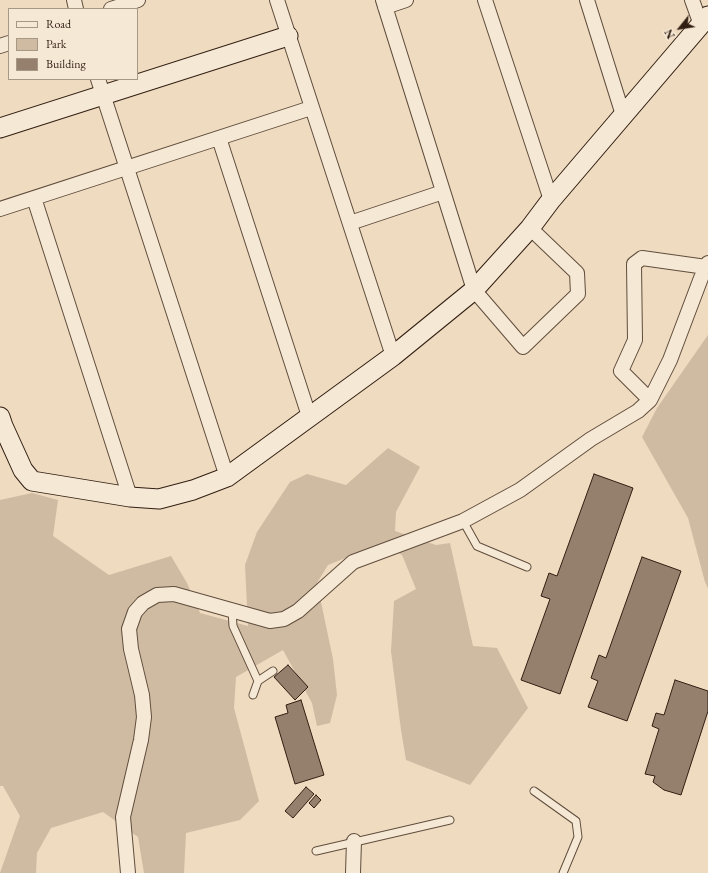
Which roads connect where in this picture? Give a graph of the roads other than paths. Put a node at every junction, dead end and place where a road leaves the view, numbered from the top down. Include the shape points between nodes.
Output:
1 (138, 0) edge
2 (277, 0) edge
3 (406, 0) edge
4 (485, 0) edge
5 (587, 0) edge
6 (692, 0) edge
7 (384, 3) edge
8 (114, 8) edge
9 (704, 20) edge
10 (288, 36) junction
11 (138, 78) edge
12 (130, 80) edge
13 (101, 88) edge
14 (311, 108) junction
15 (623, 115) junction
16 (0, 128) edge
17 (219, 138) junction
18 (127, 168) junction
19 (443, 192) junction
20 (34, 198) junction
21 (551, 200) junction
22 (0, 209) edge
23 (350, 223) junction
24 (530, 228) junction
25 (707, 265) edge
26 (474, 290) junction
27 (393, 356) junction
28 (650, 400) junction
29 (0, 416) edge
30 (309, 416) junction
31 (228, 477) junction
32 (130, 497) junction
33 (463, 521) junction
34 (527, 567) dead end
35 (232, 610) junction
36 (273, 671) dead end
37 (258, 681) junction
38 (253, 695) dead end
39 (534, 791) dead end
40 (450, 820) dead end
41 (354, 841) junction
42 (316, 851) dead end
43 (128, 873) edge
44 (353, 873) edge
45 (563, 873) edge

1 - 8 street
2 - 10 street
3 - 7 street
4 - 21 street
5 - 15 street
6 - 9 street
7 - 19 street
9 - 15 street
10 - 11 street
10 - 14 street
12 - 13 street
13 - 16 street
13 - 18 street
14 - 17 street
14 - 23 street
15 - 21 street
17 - 18 street
17 - 30 street
18 - 20 street
18 - 31 street
19 - 23 street
19 - 26 street
20 - 22 street
20 - 32 street
21 - 24 street
23 - 27 street
24 - 26 street
24 - 26 street via 577,273 578,294 523,347
25 - 28 street via 670,360
25 - 28 street via 642,258 634,264 634,340 621,371
26 - 27 street
27 - 30 street
28 - 33 street via 638,411 591,439 520,490
29 - 32 street via 23,470 32,481
30 - 31 street
31 - 32 street via 159,499
33 - 34 lane via 477,546
33 - 35 street via 353,562 298,611 284,619 270,621
35 - 37 lane via 233,626
35 - 43 street via 174,594 157,595 143,603 135,612 130,629 131,649 142,695 144,717 123,817
36 - 37 lane
37 - 38 lane
39 - 45 lane via 576,821 578,837
40 - 41 lane
41 - 42 lane
41 - 44 street

